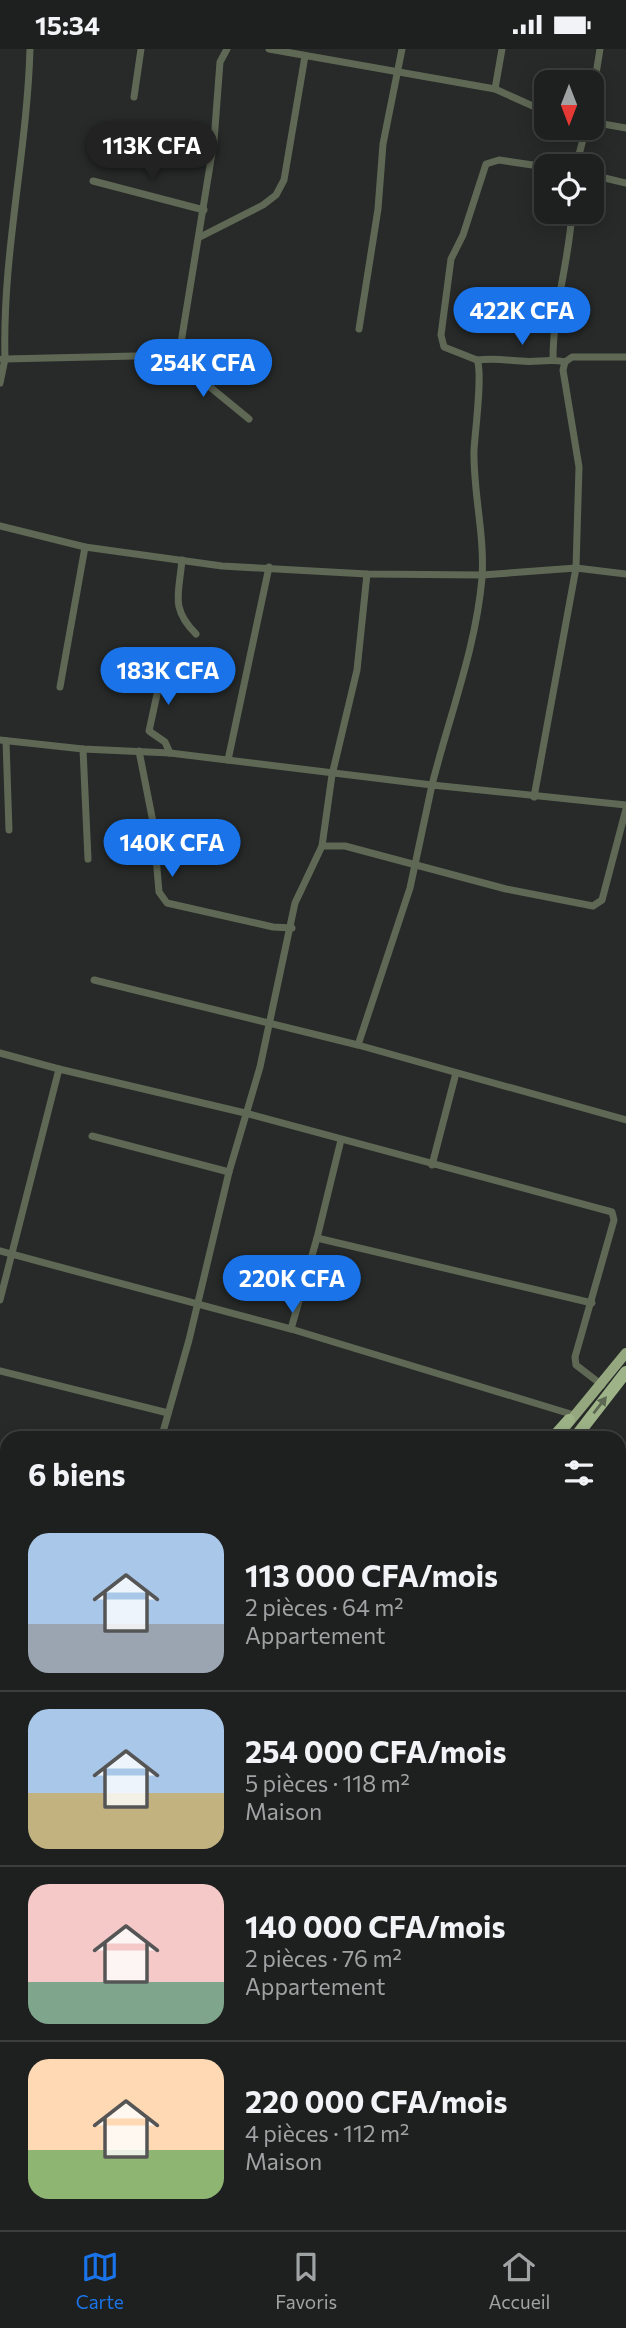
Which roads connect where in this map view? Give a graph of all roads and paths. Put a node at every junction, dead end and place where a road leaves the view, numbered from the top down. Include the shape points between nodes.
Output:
1 (30, 49) edge
2 (141, 49) edge
3 (227, 49) edge
4 (269, 49) edge
5 (402, 49) edge
6 (502, 49) edge
7 (600, 49) edge
8 (305, 56) junction
9 (597, 70) edge
10 (398, 72) junction
11 (495, 89) junction
12 (134, 97) dead end
13 (534, 107) edge
14 (604, 124) edge
15 (626, 128) edge
16 (534, 165) edge
17 (604, 178) edge
18 (93, 181) dead end
19 (626, 183) edge
20 (204, 210) junction
21 (571, 224) edge
22 (200, 237) junction
23 (359, 329) dead end
24 (179, 355) junction
25 (626, 357) edge
26 (2, 359) edge
27 (553, 359) junction
28 (477, 360) junction
29 (565, 362) junction
30 (0, 383) edge
31 (249, 419) dead end
32 (0, 526) edge
33 (85, 547) junction
34 (182, 560) junction
35 (270, 568) junction
36 (576, 568) junction
37 (367, 574) junction
38 (626, 574) edge
39 (482, 575) junction
40 (196, 634) dead end
41 (166, 653) dead end
42 (60, 687) dead end
43 (3, 740) edge
44 (83, 750) junction
45 (139, 751) junction
46 (170, 753) junction
47 (228, 760) junction
48 (332, 775) junction
49 (432, 785) junction
50 (534, 797) junction
51 (626, 807) edge
52 (9, 830) dead end
53 (322, 846) junction
54 (88, 859) dead end
55 (415, 865) junction
56 (292, 928) junction
57 (94, 980) dead end
58 (271, 1025) junction
59 (358, 1045) junction
60 (0, 1053) edge
61 (59, 1069) junction
62 (456, 1073) junction
63 (245, 1113) junction
64 (626, 1120) edge
65 (92, 1136) dead end
66 (341, 1140) junction
67 (432, 1165) junction
68 (229, 1172) junction
69 (317, 1238) junction
70 (0, 1251) edge
71 (12, 1254) junction
72 (0, 1300) edge
73 (592, 1303) junction
74 (198, 1304) junction
75 (291, 1329) junction
76 (626, 1353) edge
77 (0, 1371) edge
78 (626, 1372) edge
79 (602, 1385) junction
80 (168, 1413) junction
81 (572, 1417) junction
82 (163, 1431) edge
83 (559, 1431) edge
84 (564, 1431) edge
85 (580, 1431) edge

1 - 26 street
2 - 12 street
3 - 20 street via 220,62
4 - 8 street
5 - 10 street
6 - 11 street
7 - 9 street
8 - 10 street
8 - 22 street via 284,180 276,195
10 - 11 street
10 - 23 street via 383,144
11 - 13 street
14 - 15 street
16 - 28 street via 499,160 486,164 454,250 441,335 444,348
17 - 19 street
18 - 20 street
20 - 22 street
21 - 27 street via 553,328
22 - 24 street
24 - 26 street
24 - 31 street
25 - 29 street via 572,357
26 - 30 street
27 - 28 street
27 - 29 street
28 - 39 street via 481,369 474,460
29 - 36 street via 579,467
32 - 33 street
33 - 34 street
33 - 42 street
34 - 35 street
34 - 40 street via 178,610
35 - 37 street
35 - 47 street
36 - 38 street
36 - 39 street
36 - 50 street
37 - 39 street
37 - 48 street via 357,670
39 - 49 street via 477,622
41 - 46 street via 149,731 165,742
43 - 44 street
43 - 52 street
44 - 45 street
44 - 54 street
45 - 46 street
45 - 56 street via 159,893 167,903
46 - 47 street
47 - 48 street
48 - 49 street
48 - 53 street
49 - 50 street
49 - 55 street
50 - 51 street
51 - 55 street via 602,900 593,906
53 - 55 street via 345,846
53 - 56 street via 295,903
55 - 59 street
56 - 58 street
57 - 58 street
58 - 59 street
58 - 63 street
59 - 62 street
60 - 61 street
61 - 63 street
61 - 71 street
62 - 64 street
62 - 67 street
63 - 66 street
63 - 68 street
65 - 68 street
66 - 67 street
66 - 69 street
67 - 73 street via 612,1212 614,1220
68 - 74 street
69 - 73 street
69 - 75 street
70 - 71 street
71 - 72 street
71 - 74 street
73 - 79 street via 575,1357 576,1365
74 - 75 street
74 - 80 street
75 - 81 street
76 - 79 main road
77 - 80 street
85 -> 78 highway
79 - 81 main road
80 - 82 street
81 - 83 highway
81 - 84 main road

